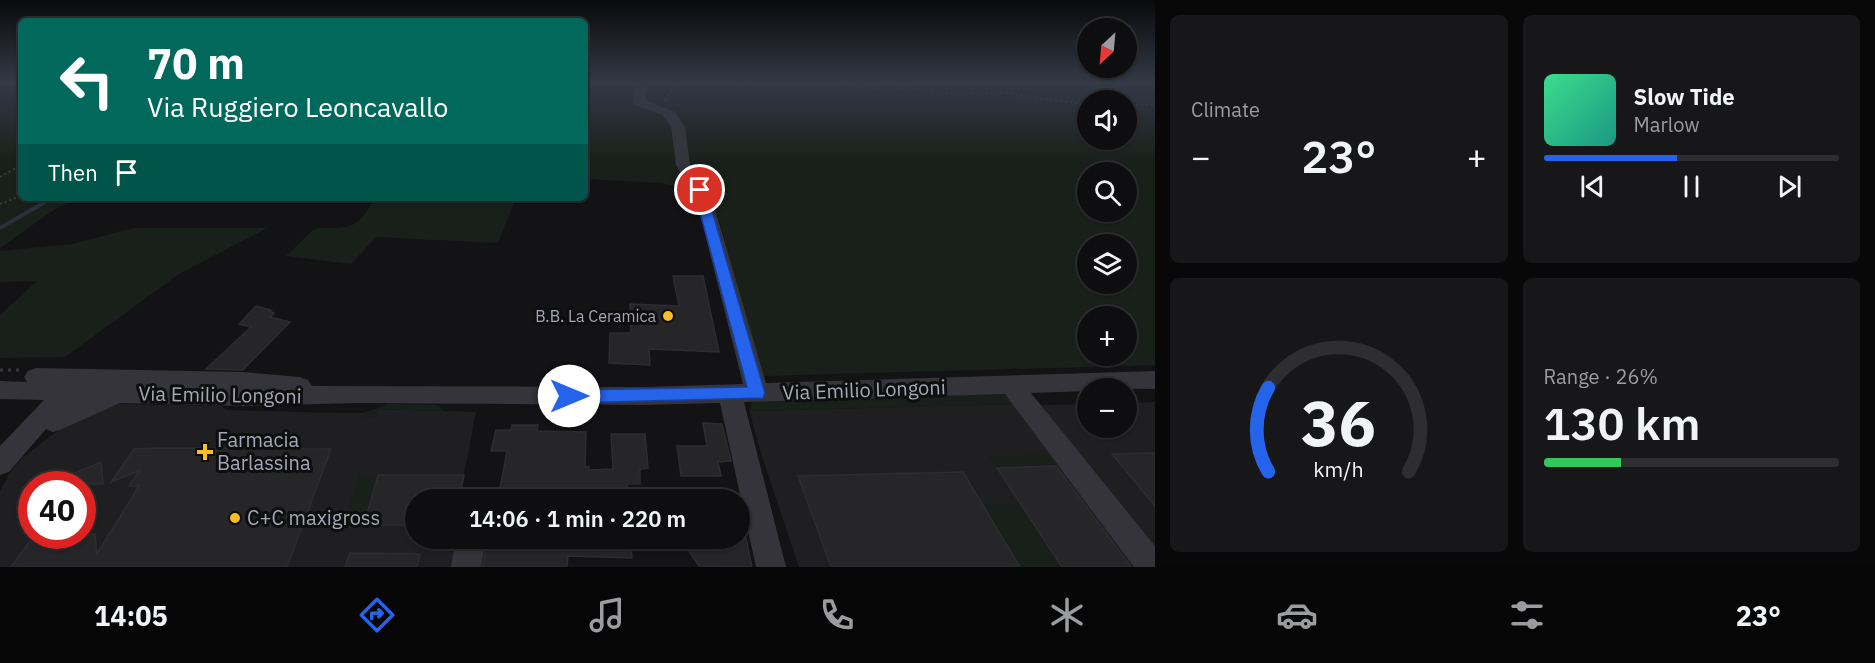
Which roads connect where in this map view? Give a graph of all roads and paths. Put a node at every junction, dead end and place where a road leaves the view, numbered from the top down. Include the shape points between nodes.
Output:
1 (655, 108) edge
2 (671, 108) edge
3 (669, 113) junction
4 (18, 167) edge
5 (0, 177) edge
6 (18, 197) edge
7 (0, 204) edge
8 (0, 377) edge
9 (1155, 380) edge
10 (243, 381) junction
11 (0, 382) edge
12 (1012, 385) junction
13 (29, 389) junction
14 (0, 390) edge
15 (78, 391) junction
16 (128, 393) junction
17 (757, 393) junction
18 (358, 394) junction
19 (730, 394) junction
20 (46, 421) junction
21 (1, 462) edge
22 (469, 549) edge
23 (466, 567) edge
24 (771, 567) edge
25 (1153, 567) edge

1 - 3 street
2 - 3 path
3 - 17 street via 680,133 684,169 705,202
4 - 5 path
6 - 7 path
8 - 10 street, Via Emilio Longoni
9 - 12 street, Via Emilio Longoni
10 - 15 street, Via Emilio Longoni via 217,390 92,386
10 - 18 street, Via Emilio Longoni
11 - 15 street, Via Emilio Longoni via 74,385
12 - 17 street, Via Emilio Longoni
12 - 25 street
13 - 14 street, Via Emilio Longoni
13 - 15 street, Via Emilio Longoni
13 - 20 street via 43,398
15 - 16 street, Via Emilio Longoni
15 - 20 street via 72,406
16 - 18 street, Via Emilio Longoni via 242,397
16 - 20 street
17 - 19 street, Via Emilio Longoni
18 - 19 street, Via Emilio Longoni
19 - 24 street
20 - 21 street
22 - 23 street

